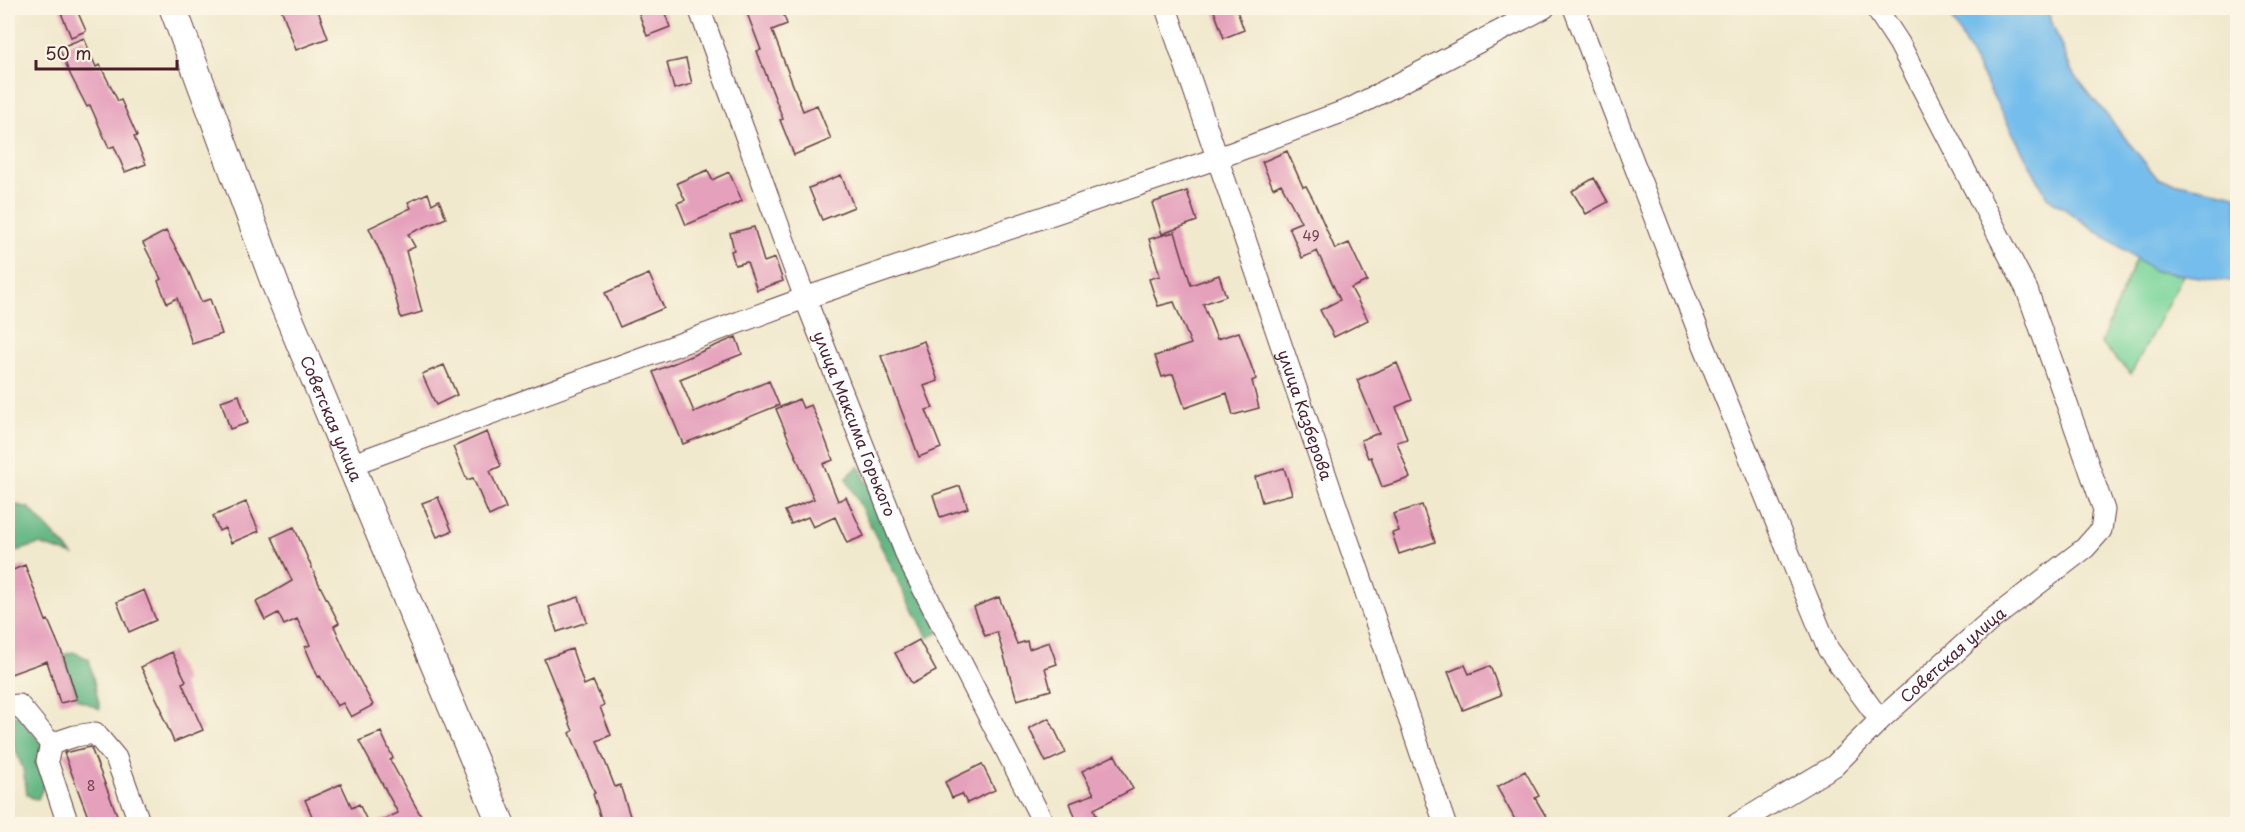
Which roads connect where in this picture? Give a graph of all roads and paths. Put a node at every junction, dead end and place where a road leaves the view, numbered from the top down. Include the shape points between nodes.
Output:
1 (173, 8) edge
2 (699, 8) edge
3 (1166, 8) edge
4 (1544, 8) edge
5 (1574, 8) edge
6 (1876, 8) edge
7 (1218, 158) junction
8 (805, 298) junction
9 (351, 465) junction
10 (8, 706) edge
11 (1880, 720) junction
12 (49, 753) junction
13 (68, 825) edge
14 (140, 825) edge
15 (501, 825) edge
16 (1044, 825) edge
17 (1445, 825) edge
18 (1737, 825) edge

1 - 9 street, Советская улица via 275,284
2 - 8 street, улица Максима Горького
3 - 7 street, улица Казберова
4 - 7 street via 1350,109
5 - 11 street via 1701,339 1828,649
6 - 11 street, Советская улица via 1899,43 2027,290 2104,510 2102,530 2085,548 1990,621
7 - 8 street
7 - 17 street, улица Казберова
8 - 9 street
8 - 16 street, улица Максима Горького via 908,559
9 - 15 street, Советская улица
10 - 12 street via 19,705
11 - 18 street, Советская улица via 1834,766
12 - 13 street
12 - 14 street via 75,736 95,733 116,758

